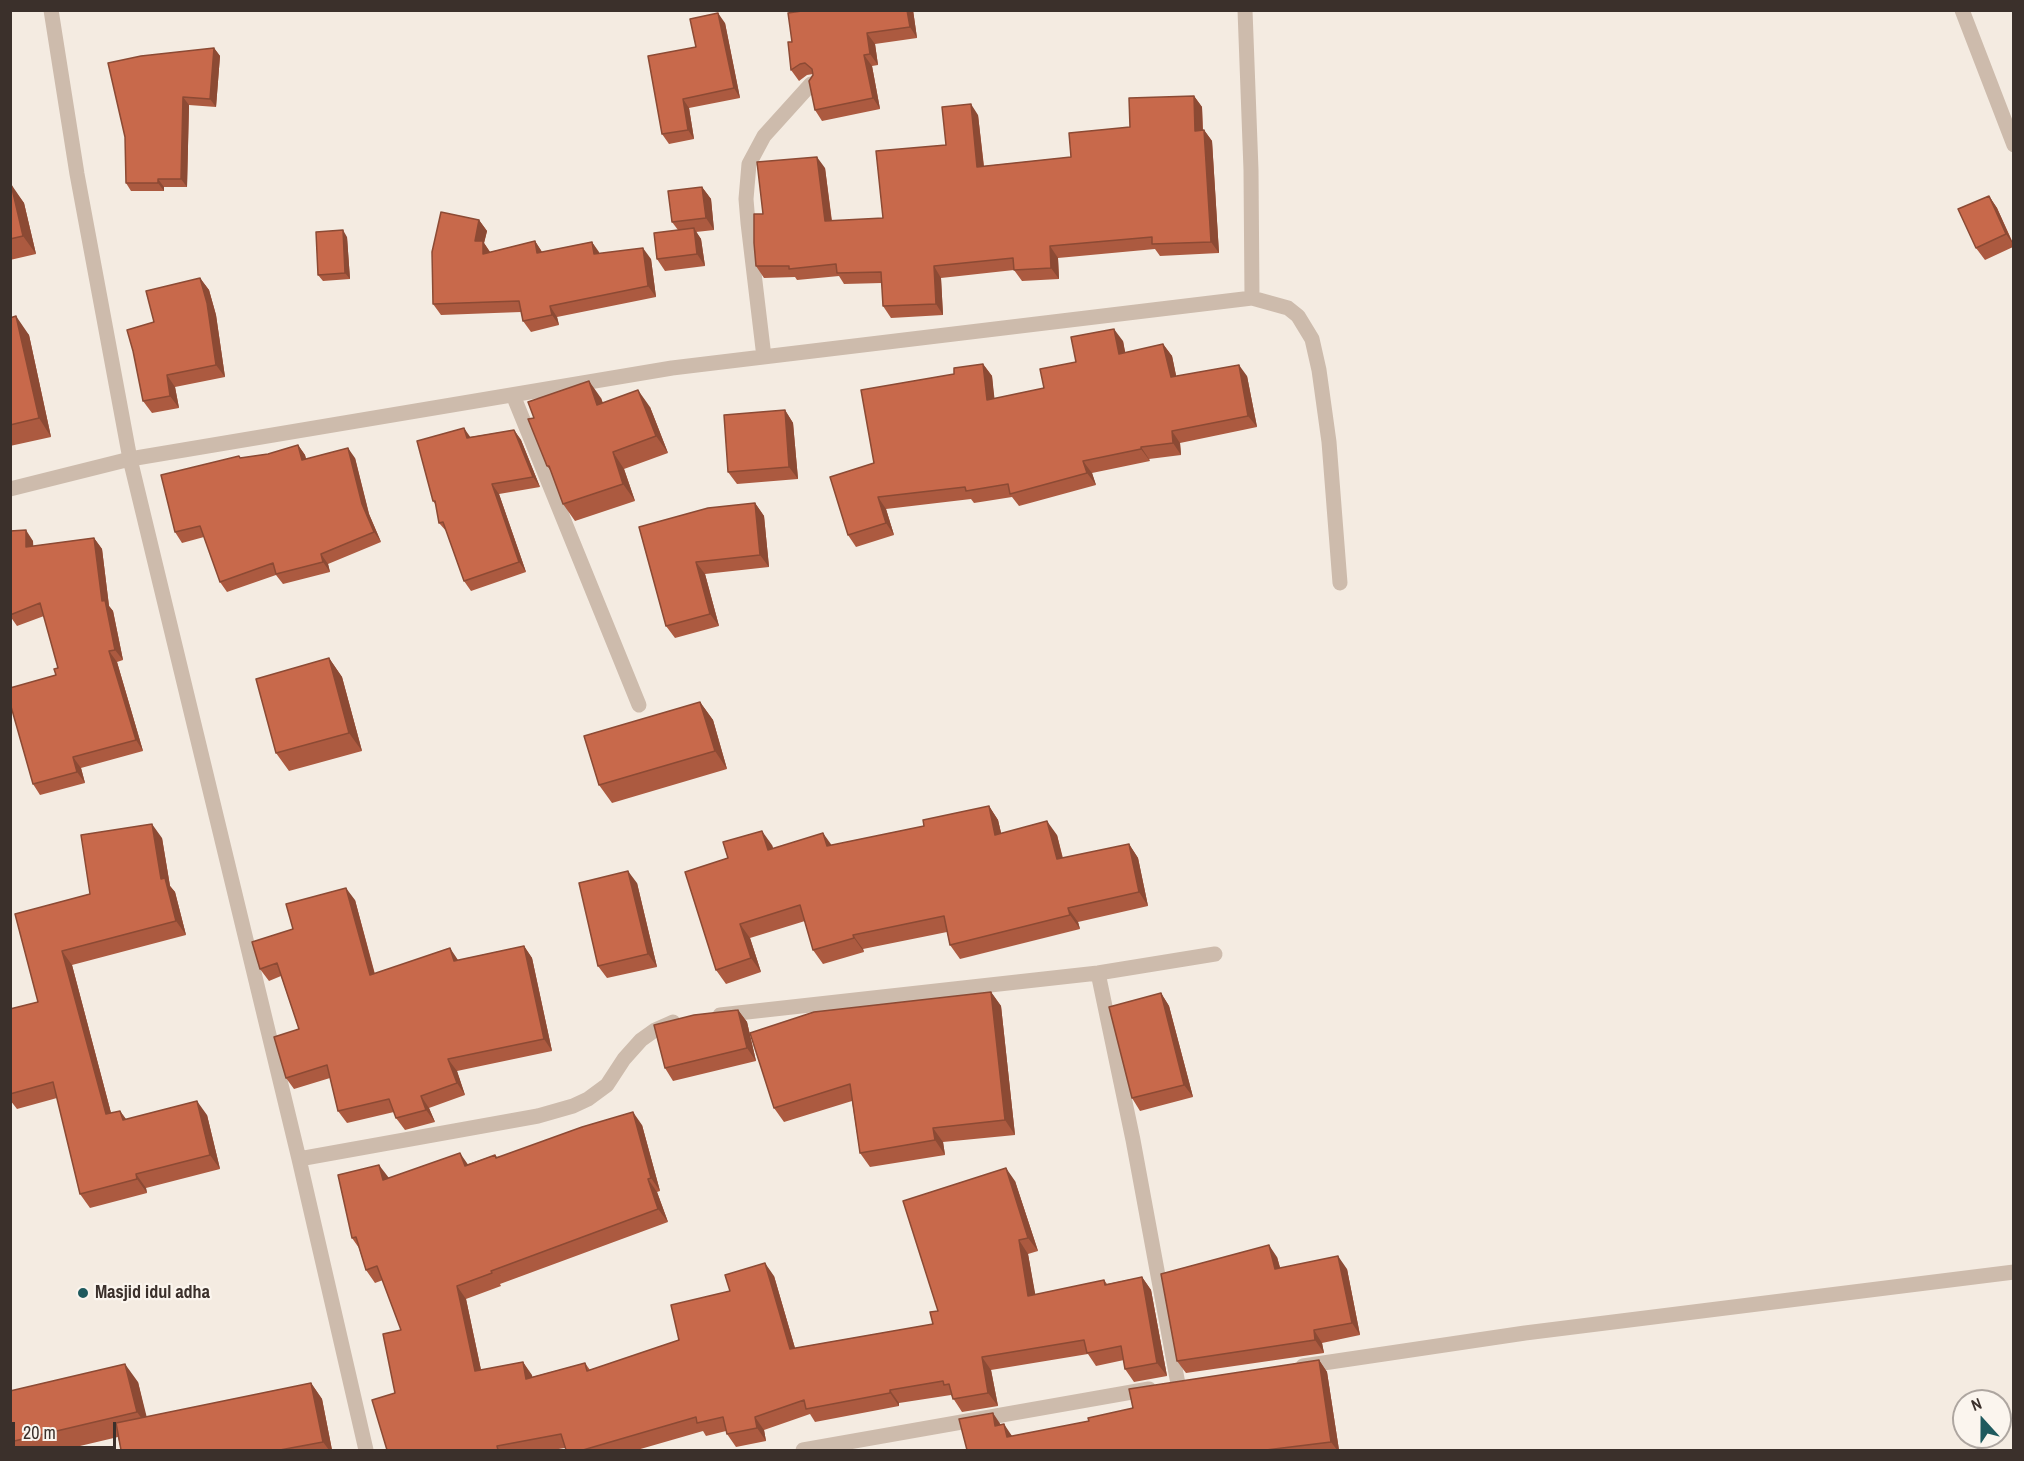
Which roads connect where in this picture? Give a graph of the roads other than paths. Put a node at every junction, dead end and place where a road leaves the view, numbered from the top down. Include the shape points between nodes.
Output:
1 (51, 10) edge
2 (1245, 10) edge
3 (1962, 10) edge
4 (811, 84) edge
5 (2013, 145) edge
6 (1252, 298) junction
7 (764, 357) junction
8 (513, 395) junction
9 (130, 459) junction
10 (10, 489) edge
11 (1340, 584) dead end
12 (639, 705) dead end
13 (1215, 954) dead end
14 (1098, 973) junction
15 (708, 1017) edge
16 (688, 1019) edge
17 (299, 1160) junction
18 (2013, 1272) edge
19 (1294, 1367) edge
20 (366, 1450) edge
21 (803, 1450) edge

1 - 9 street
2 - 6 street
3 - 5 street
4 - 7 street via 764,136 749,164 746,199
6 - 7 street
6 - 11 street via 1288,308 1298,316 1312,339 1329,442
7 - 8 street
8 - 9 street
8 - 12 street
9 - 10 street
9 - 17 street
13 - 14 street
14 - 15 street
14 - 21 street via 1184,1383
16 - 17 street via 649,1034 634,1046 607,1085 573,1106 538,1116
17 - 20 street
18 - 19 street

